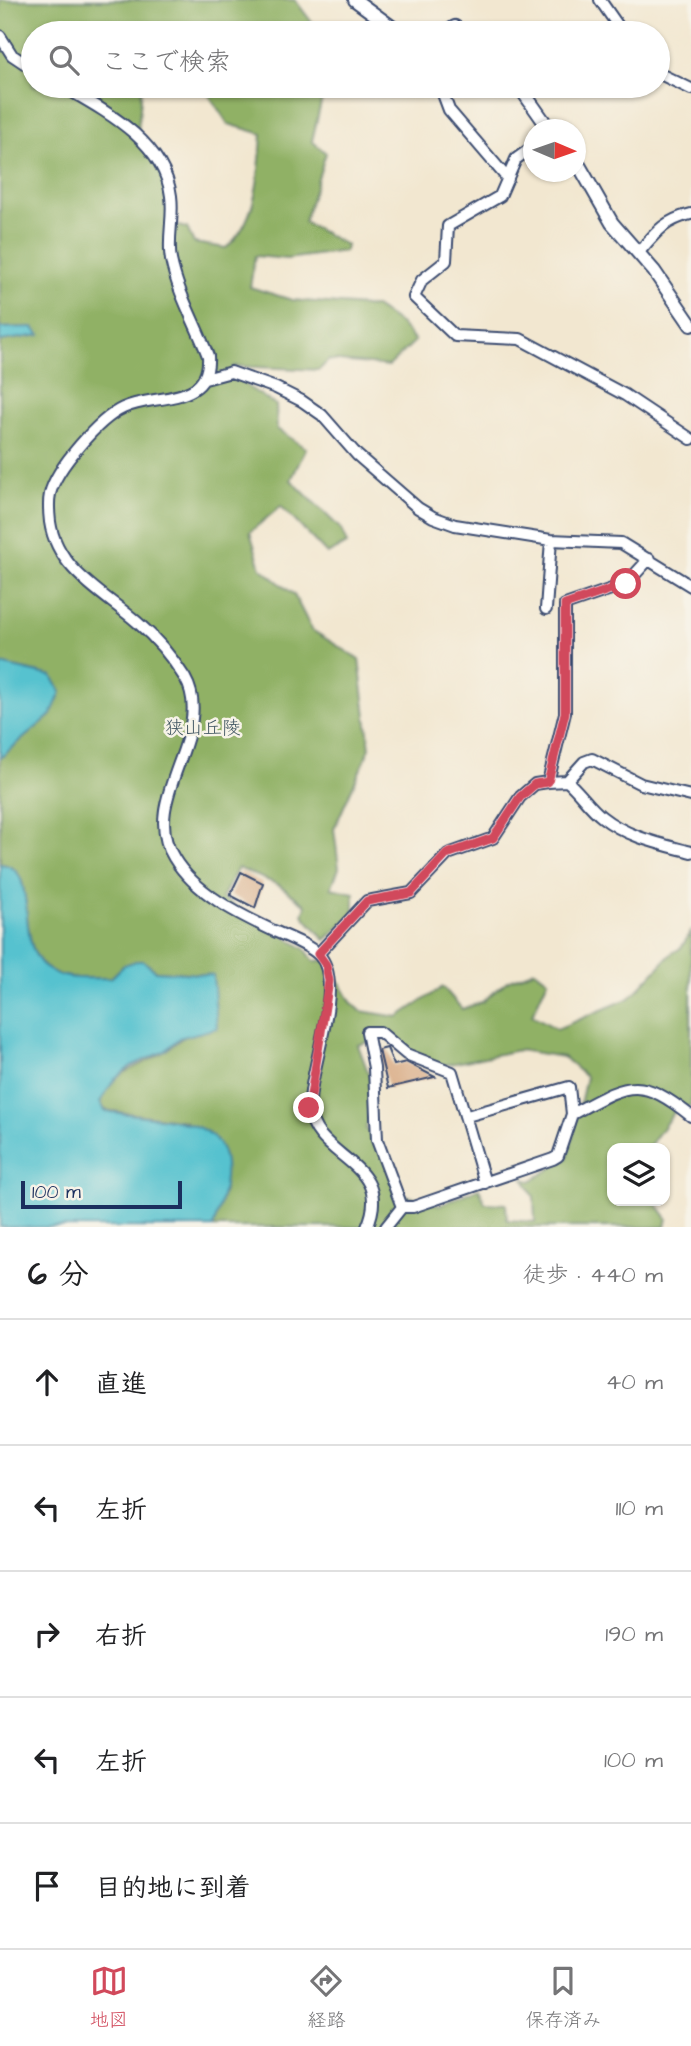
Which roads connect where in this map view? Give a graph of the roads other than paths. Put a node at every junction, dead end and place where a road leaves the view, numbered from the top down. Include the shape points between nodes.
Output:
1 (355, 0) edge
2 (600, 0) edge
3 (384, 21) edge
4 (615, 21) edge
5 (0, 36) edge
6 (21, 61) edge
7 (670, 79) edge
8 (691, 89) edge
9 (81, 98) edge
10 (444, 98) edge
11 (527, 98) edge
12 (542, 119) edge
13 (523, 154) edge
14 (586, 178) edge
15 (508, 179) junction
16 (691, 214) edge
17 (639, 252) junction
18 (691, 324) edge
19 (205, 379) junction
20 (691, 439) edge
21 (551, 540) junction
22 (649, 559) junction
23 (691, 586) edge
24 (547, 610) dead end
25 (567, 781) junction
26 (548, 782) junction
27 (691, 796) edge
28 (691, 852) edge
29 (318, 954) junction
30 (572, 1114) junction
31 (467, 1116) junction
32 (691, 1116) edge
33 (485, 1182) junction
34 (402, 1207) junction
35 (367, 1227) edge
36 (386, 1227) edge

1 - 3 street
2 - 4 street
5 - 6 street
7 - 8 street
9 - 19 street via 140,136 165,172 172,205 172,261 208,356
10 - 15 street via 449,110
11 - 12 street
13 - 15 street
14 - 17 street via 612,223
15 - 20 street via 500,195 448,226 446,261 422,280 414,297 455,336 520,339 625,395
16 - 17 street via 661,225
17 - 18 street
19 - 21 street via 231,372 302,401 433,517 475,529
19 - 29 street via 195,390 124,407 107,418 57,477 49,507 52,533 67,562 155,638 192,694 190,730 164,811 167,848 204,889 239,915
21 - 22 street via 621,543
21 - 24 street
22 - 23 street
22 - 26 street via 626,584 565,605 565,713
25 - 26 street
25 - 27 street via 592,759 642,784
25 - 28 street via 617,827
26 - 29 street via 535,784 520,797 493,838 447,854 411,893 367,901
29 - 35 street via 329,981 311,1090 311,1121 366,1179 373,1202
30 - 31 street via 569,1087
30 - 32 street via 624,1087 636,1086 662,1096
30 - 33 street via 558,1156
31 - 33 street
31 - 34 street via 452,1072 406,1054 380,1032 367,1032 374,1068 377,1140
33 - 34 street
34 - 36 street

